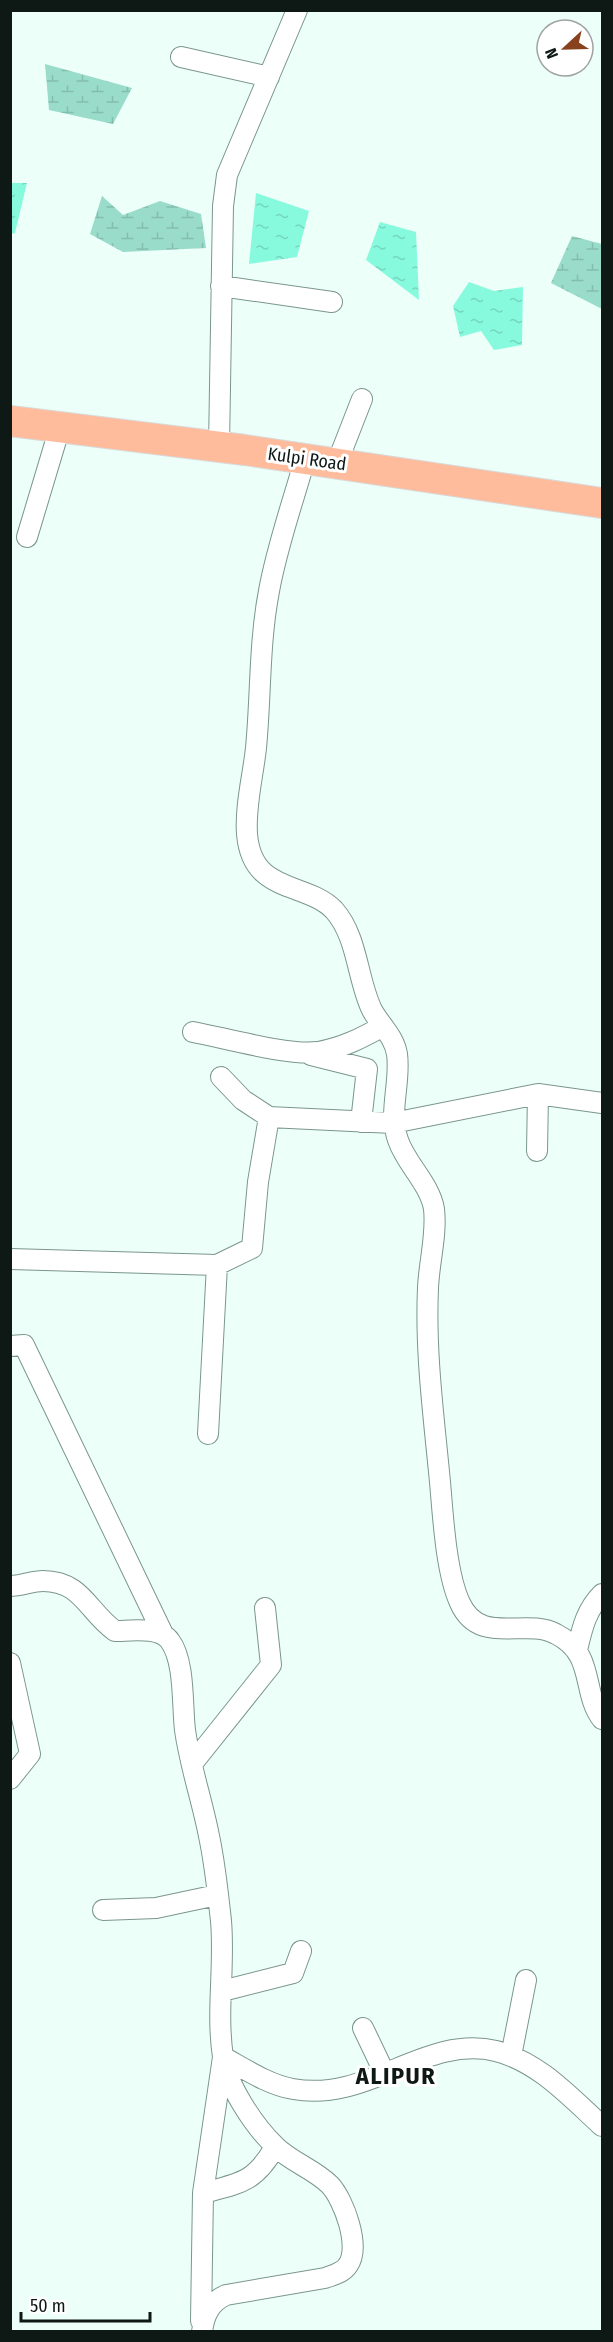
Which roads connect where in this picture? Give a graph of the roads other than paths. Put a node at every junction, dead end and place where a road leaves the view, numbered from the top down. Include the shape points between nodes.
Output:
1 (297, 10) edge
2 (181, 57) dead end
3 (269, 77) junction
4 (221, 286) junction
5 (332, 302) dead end
6 (363, 399) dead end
7 (10, 421) edge
8 (60, 427) junction
9 (219, 447) junction
10 (305, 459) junction
11 (337, 464) junction
12 (603, 503) edge
13 (27, 537) dead end
14 (383, 1026) junction
15 (193, 1032) dead end
16 (296, 1052) junction
17 (221, 1077) dead end
18 (538, 1094) junction
19 (603, 1103) edge
20 (269, 1117) junction
21 (361, 1122) junction
22 (393, 1123) junction
23 (537, 1150) dead end
24 (10, 1259) edge
25 (217, 1265) junction
26 (10, 1346) edge
27 (208, 1434) dead end
28 (10, 1586) edge
29 (603, 1594) edge
30 (265, 1608) dead end
31 (163, 1634) junction
32 (577, 1650) junction
33 (10, 1662) edge
34 (603, 1719) edge
35 (192, 1764) junction
36 (10, 1779) edge
37 (217, 1895) junction
38 (103, 1910) dead end
39 (301, 1951) dead end
40 (526, 1980) dead end
41 (222, 1991) junction
42 (363, 2028) dead end
43 (512, 2056) junction
44 (223, 2057) junction
45 (385, 2074) junction
46 (603, 2126) edge
47 (275, 2147) junction
48 (203, 2193) junction
49 (201, 2331) edge

1 - 3 street
2 - 3 street
3 - 4 street via 227,175
4 - 5 street
4 - 9 street
6 - 11 street
7 - 8 main road, Kulpi Road
8 - 9 main road, Kulpi Road
8 - 13 street
9 - 10 main road, Kulpi Road
10 - 11 main road, Kulpi Road
10 - 14 street via 268,598 248,839 257,863 276,882 330,906 343,921 373,1013
11 - 12 main road, Kulpi Road
14 - 16 street via 337,1047
14 - 22 street via 397,1053
15 - 16 street
16 - 21 street via 367,1069
17 - 20 street via 243,1100
18 - 19 street
18 - 22 street
18 - 23 street
20 - 21 street
20 - 25 street via 252,1248
21 - 22 street
22 - 32 street via 398,1142 434,1206 428,1353 453,1585 461,1607 484,1627 551,1631
24 - 25 street
25 - 27 street
26 - 31 street via 24,1345
28 - 31 street via 54,1581 80,1593 114,1631
29 - 32 street via 584,1621
30 - 35 street via 271,1665
31 - 35 street via 170,1640 178,1663
32 - 34 street via 594,1704
33 - 36 street via 30,1754
35 - 37 street via 209,1837
37 - 38 street via 156,1908
37 - 41 street
39 - 41 street via 293,1973
40 - 43 street
41 - 44 street
42 - 45 street
43 - 45 street via 477,2049 440,2052
43 - 46 street via 551,2080
44 - 45 street via 293,2089 331,2091
44 - 47 street via 228,2078
44 - 48 street
47 - 48 street via 264,2166 243,2182
47 - 49 street via 332,2187 350,2225 352,2249 348,2265 324,2278 216,2299
48 - 49 street

